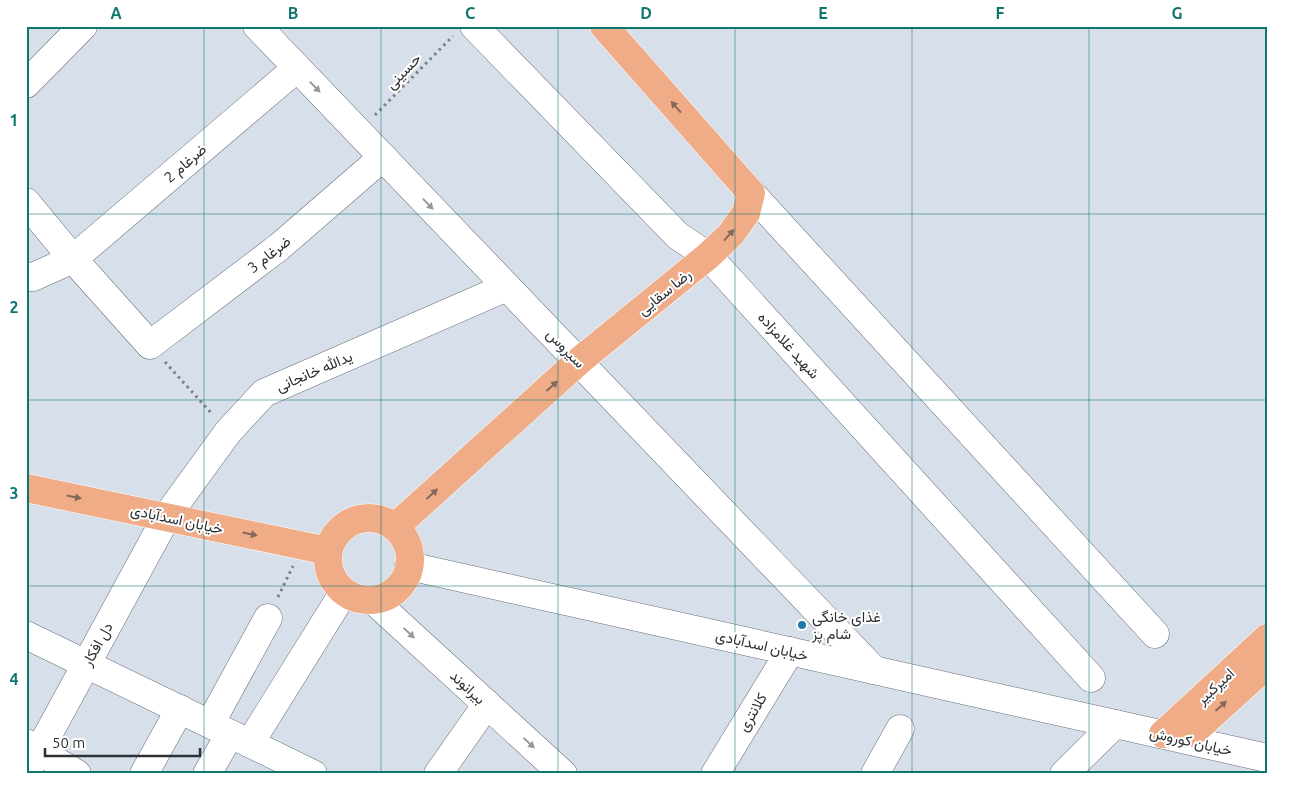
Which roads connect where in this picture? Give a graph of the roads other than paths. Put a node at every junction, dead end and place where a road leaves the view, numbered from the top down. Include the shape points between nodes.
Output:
1 (83, 26) edge
2 (257, 26) edge
3 (604, 26) edge
4 (465, 30) edge
5 (297, 68) junction
6 (26, 84) edge
7 (383, 157) junction
8 (751, 193) junction
9 (26, 202) edge
10 (708, 256) junction
11 (73, 259) junction
12 (26, 277) edge
13 (507, 287) junction
14 (579, 361) junction
15 (26, 488) edge
16 (167, 516) junction
17 (395, 527) junction
18 (316, 548) junction
19 (410, 566) junction
20 (344, 592) junction
21 (373, 600) junction
22 (268, 618) road end
23 (1155, 634) dead end
24 (26, 635) edge
25 (1267, 638) edge
26 (790, 651) junction
27 (86, 664) junction
28 (1267, 665) edge
29 (874, 670) junction
30 (1091, 678) dead end
31 (487, 704) junction
32 (180, 709) junction
33 (1115, 724) junction
34 (900, 729) dead end
35 (230, 733) junction
36 (1174, 737) junction
37 (31, 755) edge
38 (1267, 758) edge
39 (77, 774) edge
40 (144, 774) edge
41 (207, 774) edge
42 (314, 774) edge
43 (438, 774) edge
44 (563, 774) edge
45 (715, 774) edge
46 (875, 774) edge
47 (1064, 774) edge

1 - 6 street
2 - 5 street, سیروس
8 -> 3 main road
4 - 10 street, شهید غلامزاده via 678,236
5 -> 7 street, سیروس
5 - 11 street, ضرغام 2
7 - 11 street, ضرغام 3 via 279,247 150,345
7 -> 13 street, سیروس
10 -> 8 main road, رضا سقایی via 731,234 746,213
8 - 23 street
9 - 11 street
10 - 14 main road, رضا سقایی
10 - 30 street, شهید غلامزاده
11 - 12 street, ضرغام 2 via 33,277
13 - 14 street, سیروس
13 - 16 street, یدالله خانجانی via 264,392 228,432
17 -> 14 main road, رضا سقایی
14 - 29 street, سیروس
15 -> 16 main road, خیابان اسدآبادی
16 -> 18 main road, خیابان اسدآبادی
16 - 27 street, دل افکار
17 - 18 main road via 385,521 361,518 349,522 332,540
17 - 19 main road via 405,538
18 - 20 main road via 328,562 330,573
19 - 21 main road via 403,582 390,594
19 - 26 street, خیابان اسدآبادی
20 - 21 main road
20 - 35 street
21 -> 31 street, بیرانوند
22 - 35 street
24 - 27 street
25 - 36 main road, امیرکبیر
26 - 29 street, خیابان اسدآبادی
26 - 45 street, کلانتری
27 - 32 street
27 - 37 street, دل افکار
36 -> 28 main road, امیرکبیر
29 - 33 street, خیابان اسدآبادی
31 - 43 street
31 -> 44 street, بیرانوند
32 - 35 street
32 - 40 street
33 - 36 street, خیابان کوروش
33 - 47 street
34 - 46 street
35 - 41 street
35 - 42 street
36 - 38 street, خیابان کوروش
37 - 39 street

